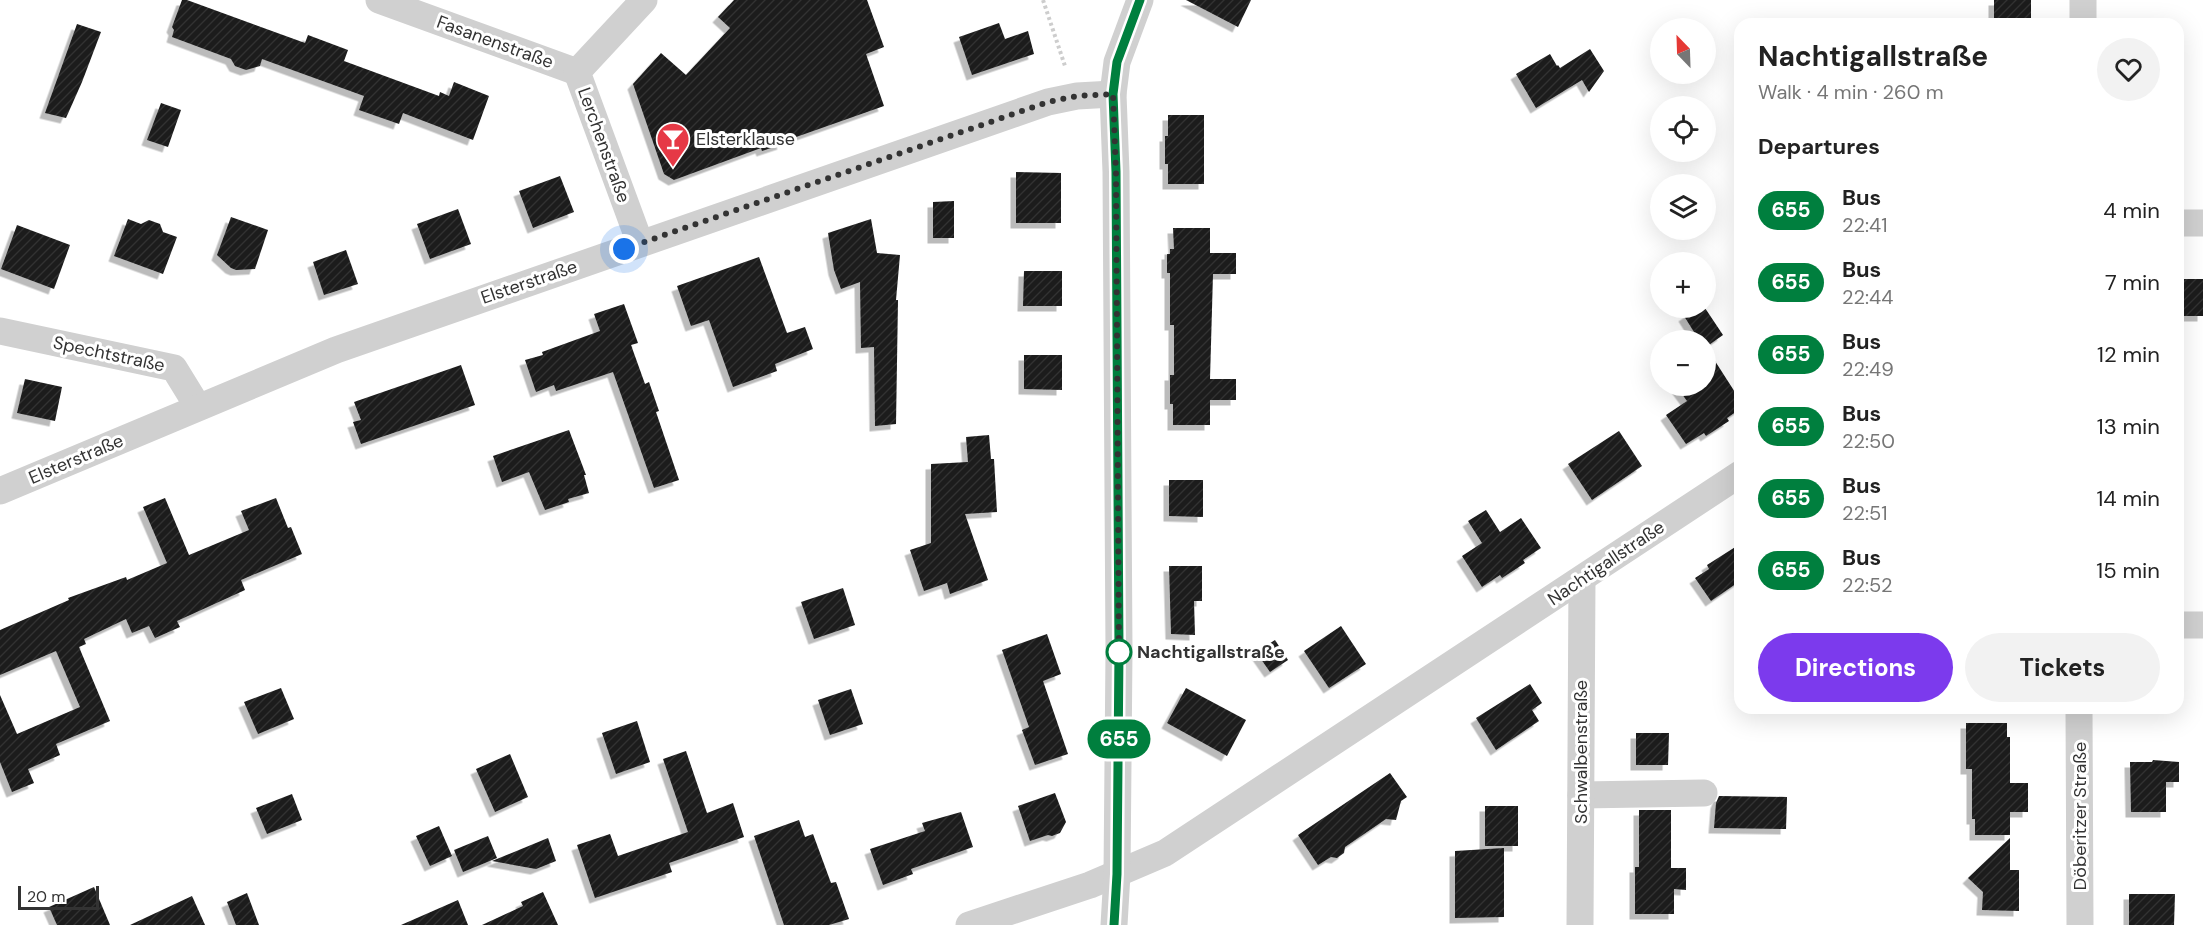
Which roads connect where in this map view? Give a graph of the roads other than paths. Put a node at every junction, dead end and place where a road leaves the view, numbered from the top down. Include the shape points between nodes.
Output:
1 (379, 0) edge
2 (644, 0) edge
3 (1140, 0) edge
4 (2083, 0) edge
5 (2083, 18) edge
6 (577, 72) junction
7 (1113, 94) junction
8 (2184, 223) edge
9 (2203, 223) edge
10 (640, 243) junction
11 (0, 331) edge
12 (198, 407) junction
13 (1734, 478) edge
14 (0, 491) edge
15 (1582, 579) junction
16 (2203, 624) edge
17 (2184, 625) edge
18 (2079, 714) edge
19 (1704, 793) dead end
20 (1581, 795) junction
21 (1117, 874) junction
22 (969, 925) edge
23 (1114, 925) edge
24 (1580, 925) edge
25 (2080, 925) edge

1 - 6 street, Fasanenstraße
2 - 6 street, Lerchenstraße
3 - 7 street via 1117,62
4 - 5 street
6 - 10 street, Lerchenstraße
7 - 10 street, Elsterstraße via 1048,102
7 - 21 street via 1119,651
8 - 9 street
10 - 12 street, Elsterstraße via 336,350
11 - 12 street, Spechtstraße via 174,368
12 - 14 street, Elsterstraße
13 - 15 street, Nachtigallstraße
15 - 20 street, Schwalbenstraße
15 - 21 street, Nachtigallstraße via 1165,853
16 - 17 street
18 - 25 street, Döberitzer Straße
19 - 20 street
20 - 24 street, Schwalbenstraße
21 - 22 street, Nachtigallstraße
21 - 23 street

